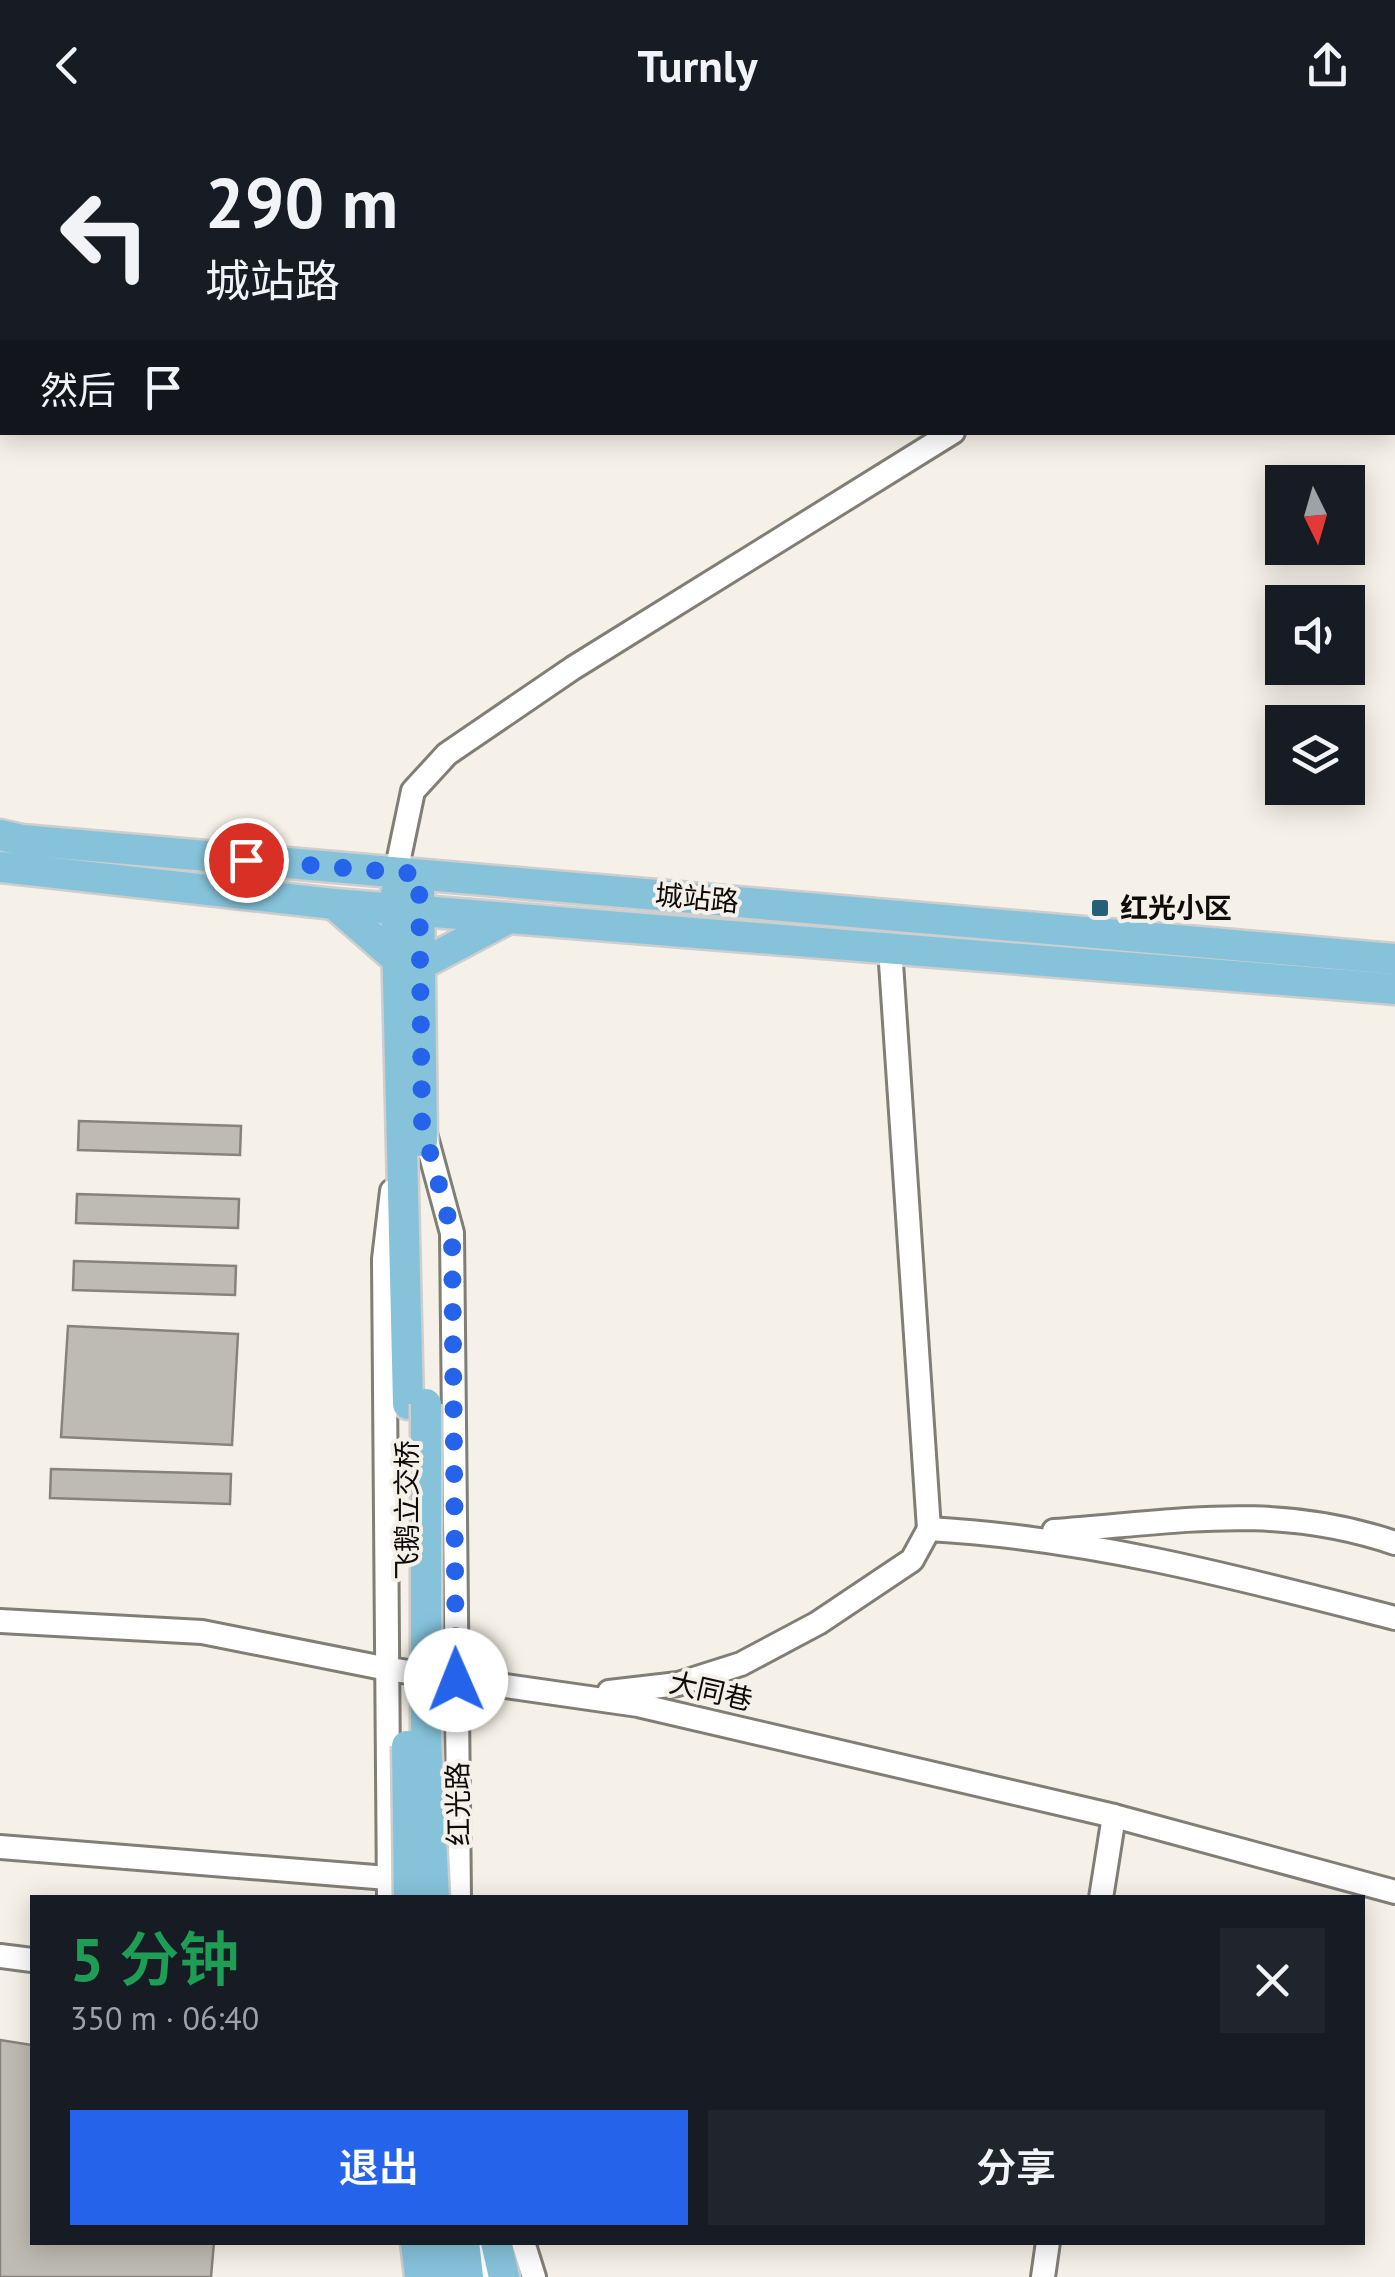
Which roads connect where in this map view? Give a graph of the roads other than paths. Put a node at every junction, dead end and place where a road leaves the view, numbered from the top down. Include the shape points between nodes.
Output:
1 (947, 435) edge
2 (0, 835) edge
3 (0, 866) edge
4 (407, 873) junction
5 (334, 904) junction
6 (408, 910) junction
7 (509, 918) junction
8 (890, 948) junction
9 (1395, 958) edge
10 (409, 962) junction
11 (1395, 989) edge
12 (412, 1123) junction
13 (929, 1529) junction
14 (1016, 1534) junction
15 (1395, 1543) edge
16 (1395, 1618) edge
17 (0, 1621) edge
18 (388, 1669) junction
19 (456, 1680) junction
20 (576, 1696) junction
21 (1114, 1816) junction
22 (0, 1848) edge
23 (406, 1885) edge
24 (1395, 1892) edge
25 (448, 1894) edge
26 (1101, 1895) edge
27 (0, 1956) edge
28 (30, 1960) edge
29 (413, 2245) edge
30 (440, 2245) edge
31 (464, 2245) edge
32 (483, 2245) edge
33 (497, 2245) edge
34 (523, 2245) edge
35 (1048, 2245) edge
36 (418, 2277) edge
37 (445, 2277) edge
38 (468, 2277) edge
39 (486, 2277) edge
40 (504, 2277) edge
41 (534, 2277) edge
42 (1043, 2277) edge

1 - 4 street via 446,754 412,790
2 - 4 main road, 城站路
3 - 5 main road, 城站路
4 - 6 main road, 红光路
4 - 9 main road, 城站路
5 - 6 main road, 城站路
5 - 10 main road
6 - 7 main road, 城站路
6 - 10 main road, 红光路
7 - 8 main road, 城站路
7 - 10 main road
8 - 11 main road, 城站路
8 - 13 street
10 - 12 main road, 红光路
12 - 18 street, 红光路 via 384,1259
12 - 19 street, 红光路 via 452,1232
12 - 23 main road, 飞鹅立交桥, bridge via 417,1404
13 - 14 street
13 - 20 street via 912,1560 818,1623 740,1664 678,1684
14 - 15 street via 1242,1514 1299,1519
14 - 16 street via 1162,1558
17 - 18 street, 大同巷 via 202,1632
18 - 19 street, 大同巷
18 - 23 street, 红光路
19 - 20 street, 大同巷
19 - 25 street, 红光路
20 - 21 street, 大同巷
21 - 24 street, 大同巷
21 - 26 street
22 - 23 street
23 - 25 main road, 飞鹅立交桥, bridge
23 - 25 street
27 - 28 street
29 - 36 main road
30 - 37 main road
31 - 38 main road
32 - 39 street
33 - 40 main road
34 - 41 street
35 - 42 street

